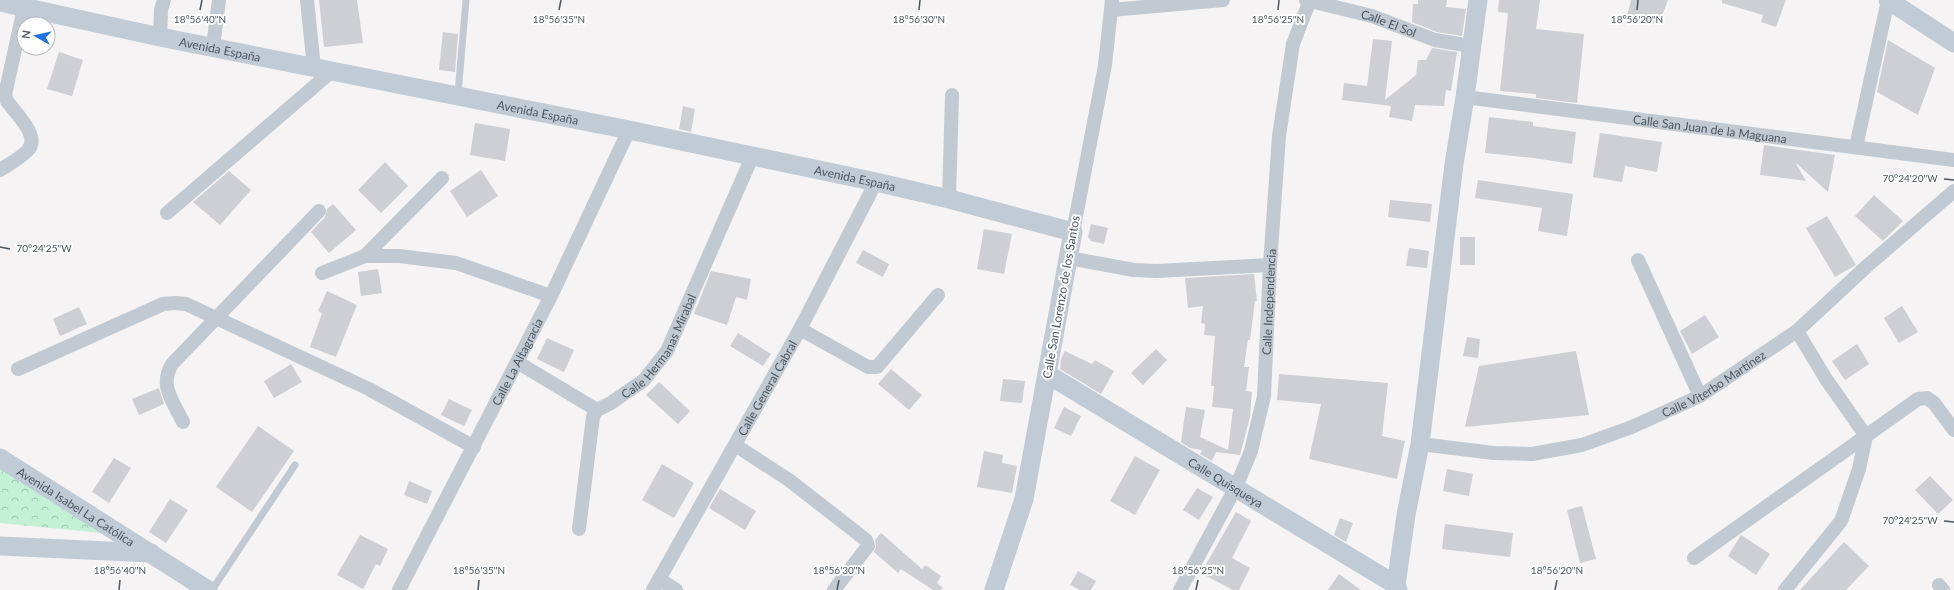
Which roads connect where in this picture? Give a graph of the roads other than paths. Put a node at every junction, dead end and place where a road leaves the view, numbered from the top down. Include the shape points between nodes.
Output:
1 (164, 0) edge
2 (219, 0) edge
3 (307, 0) edge
4 (466, 0) edge
5 (1223, 0) edge
6 (1306, 0) edge
7 (1310, 0) edge
8 (1478, 0) edge
9 (1888, 0) edge
10 (10, 4) edge
11 (1112, 5) edge
12 (160, 37) junction
13 (1954, 43) edge
14 (1471, 46) junction
15 (212, 47) junction
16 (323, 70) junction
17 (952, 95) dead end
18 (458, 97) junction
19 (1465, 97) junction
20 (629, 130) junction
21 (1856, 147) junction
22 (752, 157) junction
23 (1954, 160) edge
24 (0, 170) edge
25 (442, 178) dead end
26 (876, 182) junction
27 (1954, 191) edge
28 (949, 198) junction
29 (319, 211) dead end
30 (167, 213) dead end
31 (1072, 232) junction
32 (365, 256) junction
33 (1069, 258) junction
34 (1638, 260) dead end
35 (1270, 265) junction
36 (322, 273) dead end
37 (938, 295) dead end
38 (551, 296) junction
39 (217, 317) junction
40 (800, 329) junction
41 (1797, 331) junction
42 (517, 362) junction
43 (18, 369) dead end
44 (1047, 374) junction
45 (1700, 396) junction
46 (597, 410) junction
47 (183, 422) dead end
48 (1954, 430) edge
49 (1866, 436) junction
50 (1420, 444) junction
51 (735, 445) junction
52 (474, 447) junction
53 (0, 458) edge
54 (295, 465) dead end
55 (1236, 487) junction
56 (579, 529) dead end
57 (0, 546) edge
58 (152, 553) junction
59 (1694, 558) dead end
60 (656, 584) edge
61 (1400, 588) edge
62 (208, 590) edge
63 (212, 590) edge
64 (399, 590) edge
65 (676, 590) edge
66 (834, 590) edge
67 (994, 590) edge
68 (1180, 590) edge
69 (1785, 590) edge

1 - 12 street
2 - 15 street
3 - 16 street
4 - 18 lane
5 - 11 street
6 - 7 street, Calle El Sol
7 - 14 street, Calle El Sol via 1372,16 1435,40
7 - 35 street, Calle Independencia via 1293,44 1279,136
8 - 14 street
9 - 13 street
9 - 21 street
10 - 12 street, Avenida España
10 - 24 street via 5,95 33,140 29,150
11 - 31 street, Calle San Lorenzo de los Santos via 1105,65
12 - 15 street, Avenida España
14 - 19 street
15 - 16 street, Avenida España
16 - 18 street, Avenida España
16 - 30 street
17 - 28 street
18 - 20 street, Avenida España
19 - 21 street, Calle San Juan de la Maguana
19 - 50 street via 1454,164
20 - 22 street, Avenida España
20 - 38 street, Calle La Altagracia
21 - 23 street, Calle San Juan de la Maguana
22 - 26 street, Avenida España
22 - 46 street, Calle Hermanas Mirabal via 667,351 644,380
25 - 32 street
26 - 28 street, Avenida España
26 - 40 street, Calle General Cabral
27 - 41 street, Calle Viterbo Martínez
28 - 31 street, Avenida España
29 - 39 street
31 - 33 street, Calle San Lorenzo de los Santos
32 - 36 street
32 - 38 street via 399,256 456,263
33 - 35 street via 1134,270 1157,271
33 - 44 street, Calle San Lorenzo de los Santos
34 - 45 street
35 - 55 street, Calle Independencia via 1264,396 1251,451
37 - 40 street via 877,367 868,366
38 - 42 street, Calle La Altagracia
39 - 43 street via 186,304 163,304
39 - 47 street via 166,373 166,387
39 - 52 street via 369,389
40 - 51 street, Calle General Cabral
41 - 45 street, Calle Viterbo Martínez
41 - 49 street via 1826,379
42 - 46 street
42 - 52 street, Calle La Altagracia
44 - 55 street, Calle Quisqueya
44 - 67 street, Calle San Lorenzo de los Santos via 1024,498
45 - 50 street, Calle Viterbo Martínez via 1632,427 1582,445 1532,454
46 - 56 street via 591,426
48 - 49 street via 1934,403 1927,398 1918,400
49 - 59 street
49 - 69 street via 1859,469 1841,522
50 - 61 street via 1406,515
51 - 60 street, Calle General Cabral
51 - 66 street via 789,480 866,540 868,546
52 - 64 street, Calle La Altagracia
53 - 58 street, Avenida Isabel La Católica
54 - 63 lane
55 - 61 street, Calle Quisqueya
55 - 68 street, Calle Independencia
57 - 58 street, Avenida Isabel La Católica
58 - 62 street, Avenida Isabel La Católica
60 - 65 street

